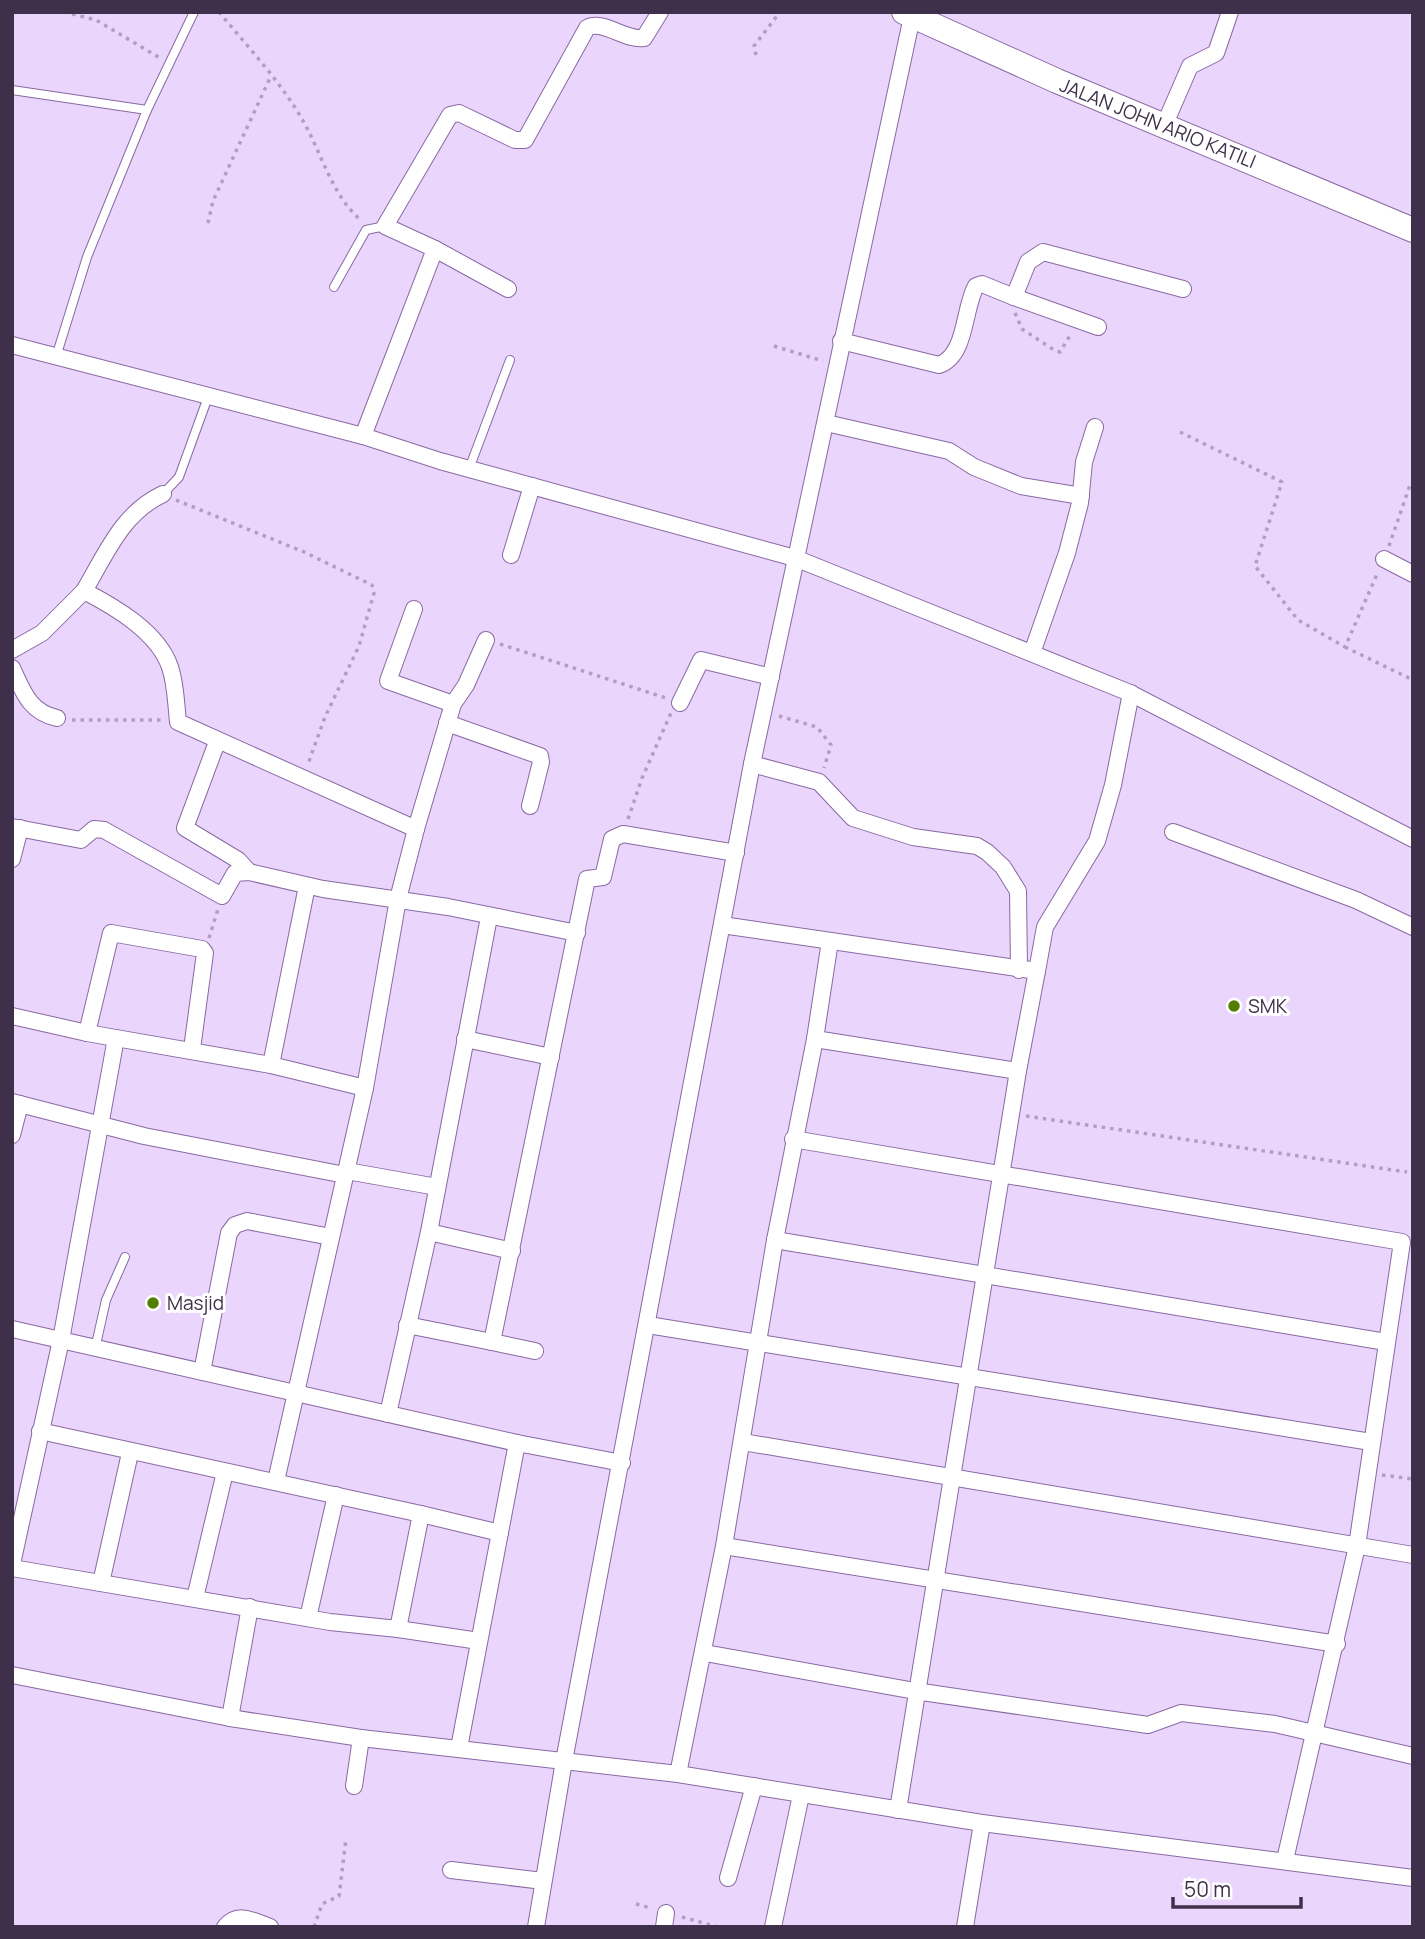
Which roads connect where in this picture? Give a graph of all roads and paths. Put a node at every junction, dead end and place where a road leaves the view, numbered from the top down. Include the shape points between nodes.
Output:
1 (64, 12) edge
2 (194, 12) edge
3 (219, 12) edge
4 (660, 12) edge
5 (780, 12) edge
6 (1230, 12) edge
7 (909, 13) edge
8 (756, 55) dead end
9 (170, 64) junction
10 (270, 78) junction
11 (12, 90) edge
12 (147, 110) junction
13 (1164, 126) junction
14 (208, 223) dead end
15 (377, 227) junction
16 (1413, 230) edge
17 (435, 250) junction
18 (334, 287) dead end
19 (508, 289) dead end
20 (1183, 289) dead end
21 (1014, 297) junction
22 (1076, 321) junction
23 (1098, 327) dead end
24 (841, 341) junction
25 (12, 345) edge
26 (774, 346) dead end
27 (56, 357) junction
28 (510, 360) dead end
29 (835, 365) junction
30 (208, 397) junction
31 (826, 423) junction
32 (1095, 427) dead end
33 (1180, 432) dead end
34 (363, 436) junction
35 (469, 469) junction
36 (1410, 485) dead end
37 (532, 486) junction
38 (163, 494) junction
39 (1081, 496) junction
40 (511, 555) dead end
41 (795, 558) junction
42 (1384, 559) junction
43 (1413, 574) edge
44 (84, 591) junction
45 (414, 609) dead end
46 (486, 640) joint
47 (1345, 647) junction
48 (12, 650) edge
49 (1032, 653) junction
50 (12, 668) edge
51 (771, 677) junction
52 (1413, 680) edge
53 (1130, 693) junction
54 (680, 703) junction
55 (453, 704) junction
56 (764, 712) junction
57 (57, 718) joint
58 (178, 722) junction
59 (447, 723) junction
60 (217, 742) junction
61 (752, 764) junction
62 (303, 779) junction
63 (819, 782) junction
64 (530, 806) dead end
65 (16, 827) edge
66 (416, 829) junction
67 (1174, 832) dead end
68 (623, 834) junction
69 (1413, 839) edge
70 (736, 853) junction
71 (12, 859) edge
72 (249, 872) junction
73 (307, 886) junction
74 (222, 897) junction
75 (398, 899) junction
76 (489, 917) junction
77 (722, 925) junction
78 (1413, 927) edge
79 (578, 933) junction
80 (830, 941) junction
81 (202, 949) junction
82 (1019, 970) junction
83 (1037, 971) junction
84 (12, 1016) edge
85 (87, 1033) junction
86 (116, 1038) junction
87 (815, 1038) junction
88 (465, 1039) junction
89 (192, 1049) junction
90 (551, 1057) junction
91 (271, 1065) junction
92 (1018, 1071) junction
93 (365, 1088) junction
94 (16, 1103) edge
95 (1013, 1114) junction
96 (100, 1125) junction
97 (12, 1135) edge
98 (793, 1139) junction
99 (1407, 1172) dead end
100 (346, 1173) junction
101 (1003, 1175) junction
102 (437, 1187) junction
103 (429, 1233) junction
104 (331, 1237) junction
105 (775, 1240) junction
106 (512, 1251) junction
107 (125, 1257) dead end
108 (984, 1276) junction
109 (407, 1325) junction
110 (648, 1325) junction
111 (12, 1329) edge
112 (61, 1340) junction
113 (492, 1342) junction
114 (1386, 1342) junction
115 (758, 1343) junction
116 (95, 1349) junction
117 (535, 1351) dead end
118 (202, 1372) junction
119 (967, 1378) junction
120 (298, 1395) junction
121 (388, 1414) junction
122 (40, 1432) junction
123 (743, 1441) junction
124 (1371, 1442) junction
125 (517, 1443) junction
126 (130, 1453) junction
127 (622, 1463) junction
128 (225, 1472) junction
129 (1366, 1473) junction
130 (952, 1476) junction
131 (1413, 1479) edge
132 (276, 1481) junction
133 (336, 1495) junction
134 (421, 1514) junction
135 (500, 1533) junction
136 (724, 1546) junction
137 (1357, 1546) junction
138 (1413, 1555) edge
139 (12, 1566) edge
140 (934, 1579) junction
141 (101, 1583) junction
142 (195, 1598) junction
143 (250, 1607) junction
144 (308, 1618) junction
145 (398, 1629) junction
146 (479, 1641) junction
147 (1337, 1644) junction
148 (705, 1653) junction
149 (12, 1675) edge
150 (915, 1691) junction
151 (230, 1718) junction
152 (1315, 1733) junction
153 (361, 1738) junction
154 (458, 1748) junction
155 (1413, 1756) edge
156 (564, 1761) junction
157 (678, 1774) junction
158 (354, 1786) dead end
159 (754, 1786) junction
160 (801, 1795) junction
161 (898, 1810) junction
162 (982, 1823) junction
163 (346, 1839) dead end
164 (1285, 1860) junction
165 (451, 1870) dead end
166 (728, 1878) dead end
167 (1413, 1878) edge
168 (543, 1881) junction
169 (225, 1927) edge
170 (270, 1927) edge
171 (314, 1927) edge
172 (536, 1927) edge
173 (773, 1927) edge
174 (965, 1927) edge

1 - 9 path via 96,20
2 - 9 lane
3 - 10 path
4 - 15 street via 644,38 626,37 596,25 587,28 525,141 452,113
5 - 8 path via 754,46
6 - 13 street via 1216,53 1190,66
7 - 13 main road, JALAN JOHN ARIO KATILI
7 - 24 street
9 - 12 lane
10 - 14 path via 213,201
10 - 15 path via 301,118 354,215
11 - 12 lane
12 - 27 lane via 87,257
13 - 16 main road, JALAN JOHN ARIO KATILI
15 - 17 street
15 - 18 lane via 357,242
17 - 19 street
17 - 34 street
20 - 21 street via 1043,253 1028,262
21 - 22 street
21 - 22 path via 1015,318 1022,329 1054,350 1060,352
21 - 24 street via 982,284 976,286 956,351 940,365
22 - 23 street
24 - 29 street
25 - 27 street
26 - 29 path
27 - 30 street
28 - 35 lane
29 - 31 street
30 - 34 street
30 - 38 lane via 179,477
31 - 39 street via 949,451 1021,486
31 - 41 street
32 - 39 street via 1084,462
33 - 47 path via 1282,482 1255,566 1298,620
34 - 35 street
35 - 37 street
36 - 42 path
37 - 40 street
37 - 41 street
38 - 44 street via 125,520
38 - 62 path via 372,585 374,593 359,646 325,717
39 - 49 street via 1068,553
41 - 49 street
41 - 51 street
42 - 43 street
42 - 47 path
44 - 48 street via 42,633
44 - 58 street via 130,619 164,656 175,690
45 - 55 street via 388,681
46 - 54 path
46 - 55 street
47 - 52 path
49 - 53 street
50 - 57 street via 36,711
51 - 54 street via 701,660
51 - 56 street
53 - 69 street
53 - 83 street via 1114,785 1097,841 1045,927
54 - 68 path via 669,715
55 - 59 street
56 - 61 street
56 - 63 path via 817,727 831,745
57 - 58 path
58 - 60 street
59 - 64 street via 540,756
59 - 66 street
60 - 62 street
60 - 72 street via 185,828 238,860
61 - 63 street
61 - 70 street
62 - 66 street
63 - 82 street via 853,818 913,837 977,846 1003,867 1019,896
65 - 71 street
65 - 74 street via 81,840 94,829 104,830
66 - 75 street
67 - 78 street via 1356,900
68 - 70 street
68 - 79 street via 612,839 603,877 587,880
70 - 77 street
72 - 73 street
72 - 74 street via 235,873
73 - 75 street
73 - 91 street
74 - 81 path
75 - 76 street
75 - 93 street
76 - 79 street
76 - 88 street
77 - 80 street
77 - 110 street
79 - 90 street
80 - 82 street
80 - 87 street
81 - 85 street via 111,933
81 - 89 street via 207,956
82 - 83 street
83 - 92 street
84 - 85 street
85 - 86 street
86 - 89 street
86 - 96 street
87 - 92 street
87 - 98 street
88 - 90 street
88 - 102 street
89 - 91 street
90 - 106 street
91 - 93 street
92 - 95 street
93 - 100 street
94 - 96 street
94 - 97 street
95 - 99 path
95 - 101 street
96 - 100 street
96 - 112 street
98 - 101 street
98 - 105 street
100 - 102 street
100 - 104 street
101 - 108 street
101 - 114 street via 1398,1240 1402,1249
102 - 103 street
103 - 106 street
103 - 109 street
104 - 118 street via 247,1221 235,1225 229,1233
104 - 120 street
105 - 108 street
105 - 115 street
106 - 113 street
107 - 116 lane via 106,1300
108 - 114 street
108 - 119 street
109 - 113 street
109 - 121 street
110 - 115 street
110 - 127 street
111 - 112 street
112 - 116 street
112 - 122 street
113 - 117 street
114 - 124 street
115 - 119 street
115 - 123 street
116 - 118 street
118 - 120 street
119 - 124 street
119 - 130 street
120 - 121 street
120 - 132 street
121 - 125 street
122 - 126 street
122 - 139 street
123 - 130 street
123 - 136 street
124 - 129 street
125 - 127 street
125 - 135 street
126 - 128 street
126 - 141 street
127 - 156 street
128 - 132 street
128 - 142 street
129 - 131 path
129 - 137 street
130 - 137 street
130 - 140 street
132 - 133 street
133 - 134 street
133 - 144 street
134 - 135 street
134 - 145 street
135 - 146 street
136 - 140 street
136 - 148 street
137 - 138 street
137 - 147 street
139 - 141 street
140 - 147 street
140 - 150 street
141 - 142 street
142 - 143 street
143 - 144 street
143 - 151 street
144 - 145 street
145 - 146 street
146 - 154 street
147 - 152 street
148 - 150 street
148 - 157 street
149 - 151 street
150 - 152 street via 1148,1725 1181,1713
150 - 161 street
151 - 153 street
152 - 155 street
152 - 164 street
153 - 154 street
153 - 158 street
154 - 156 street
156 - 157 street
156 - 168 street
157 - 159 street
159 - 160 street
159 - 166 street
160 - 161 street
160 - 173 street
161 - 162 street
162 - 164 street
162 - 174 street
163 - 171 path via 339,1896 322,1904
164 - 167 street
165 - 168 street
168 - 172 street
169 - 170 street via 241,1917

